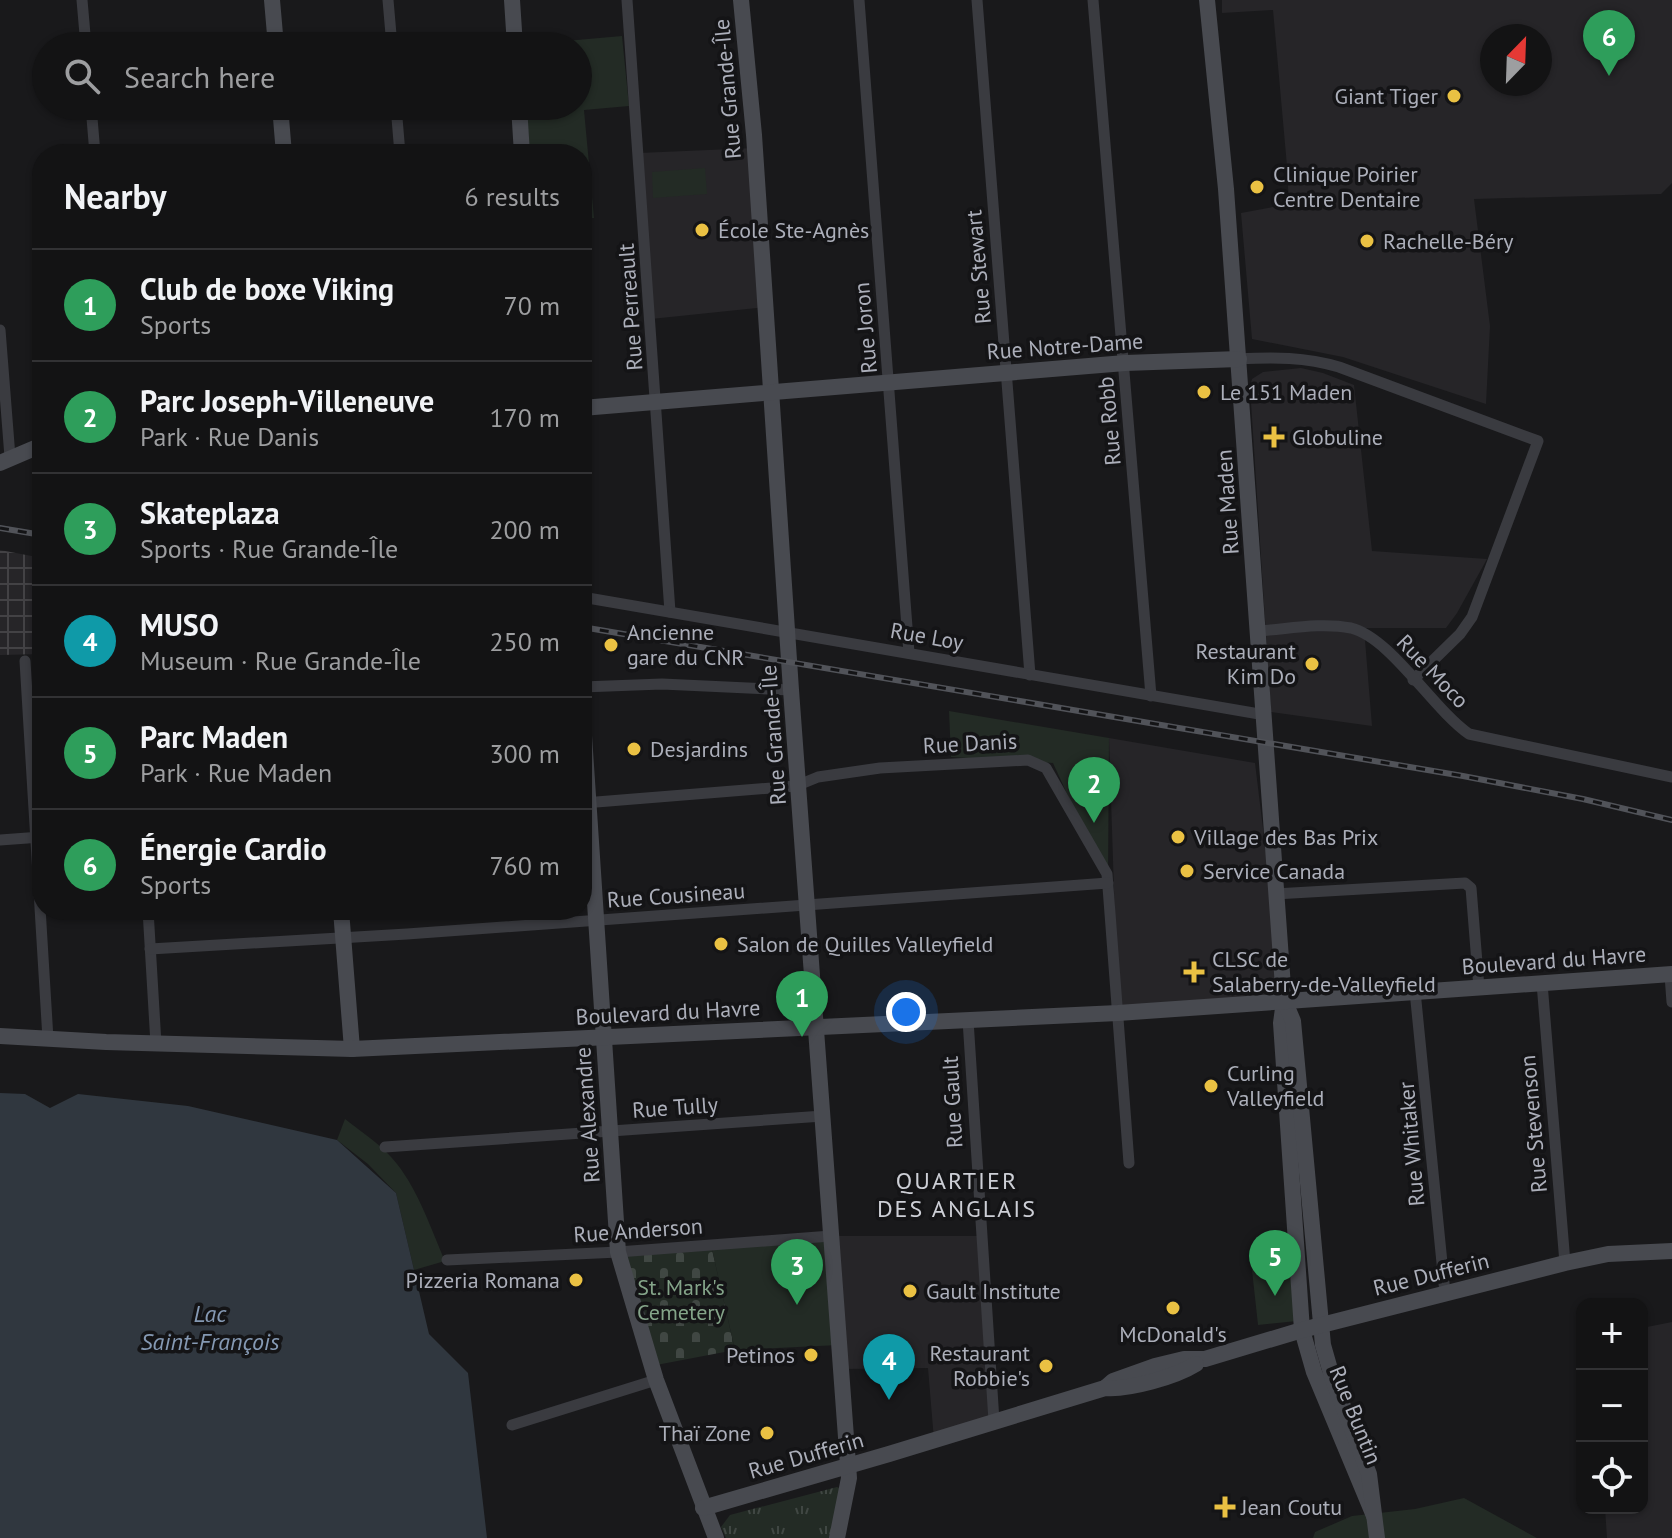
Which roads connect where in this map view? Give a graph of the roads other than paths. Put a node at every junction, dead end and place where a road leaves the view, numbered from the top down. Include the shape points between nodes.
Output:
1 (82, 0) edge
2 (272, 0) edge
3 (388, 0) edge
4 (512, 0) edge
5 (627, 0) edge
6 (741, 0) edge
7 (859, 0) edge
8 (977, 0) edge
9 (1093, 0) edge
10 (1207, 0) edge
11 (85, 32) edge
12 (275, 32) edge
13 (391, 32) edge
14 (514, 32) edge
15 (92, 120) edge
16 (281, 120) edge
17 (397, 120) edge
18 (520, 120) edge
19 (94, 144) edge
20 (283, 144) edge
21 (399, 144) edge
22 (521, 144) edge
23 (0, 330) edge
24 (1239, 359) junction
25 (1125, 363) junction
26 (1006, 372) junction
27 (889, 382) junction
28 (771, 392) junction
29 (657, 402) junction
30 (592, 407) edge
31 (32, 449) edge
32 (5, 460) edge
33 (592, 599) edge
34 (670, 612) junction
35 (1259, 631) junction
36 (787, 634) junction
37 (909, 653) junction
38 (25, 661) dead end
39 (1030, 675) junction
40 (1413, 680) junction
41 (592, 687) edge
42 (791, 690) junction
43 (1151, 696) junction
44 (1265, 715) junction
45 (32, 749) edge
46 (1672, 777) edge
47 (799, 785) junction
48 (592, 802) edge
49 (32, 838) edge
50 (0, 840) edge
51 (592, 878) edge
52 (1108, 883) junction
53 (1275, 894) junction
54 (807, 904) junction
55 (43, 920) edge
56 (149, 920) edge
57 (342, 920) edge
58 (596, 921) junction
59 (343, 938) junction
60 (150, 949) junction
61 (1671, 974) edge
62 (1542, 983) junction
63 (1479, 988) junction
64 (1415, 991) junction
65 (1284, 1001) junction
66 (1672, 1002) edge
67 (1118, 1013) junction
68 (968, 1020) junction
69 (817, 1027) junction
70 (0, 1036) edge
71 (604, 1037) junction
72 (48, 1039) junction
73 (156, 1044) junction
74 (352, 1049) junction
75 (823, 1116) junction
76 (610, 1132) junction
77 (385, 1147) dead end
78 (1129, 1163) dead end
79 (831, 1236) junction
80 (1672, 1251) edge
81 (618, 1252) junction
82 (447, 1260) dead end
83 (1565, 1263) junction
84 (1445, 1293) junction
85 (1321, 1325) junction
86 (1302, 1330) junction
87 (656, 1380) junction
88 (994, 1421) junction
89 (512, 1425) dead end
90 (847, 1467) junction
91 (703, 1508) junction
92 (1375, 1526) edge
93 (716, 1538) edge
94 (837, 1538) edge

1 - 11 street
2 - 12 street
3 - 13 street
4 - 14 street
5 - 29 street, Rue Perreault
6 - 28 street, Rue Grande-Île
7 - 27 street, Rue Joron
8 - 26 street, Rue Stewart
9 - 25 street, Rue Robb
10 - 24 street, Rue Maden
15 - 19 street
16 - 20 street
17 - 21 street
18 - 22 street
23 - 32 street
24 - 25 street, Rue Notre-Dame
24 - 35 street, Rue Maden
24 - 40 street, Rue Notre-Dame via 1284,357 1326,363 1538,441 1472,617
25 - 26 street, Rue Notre-Dame
25 - 43 street, Rue Robb
26 - 27 street, Rue Notre-Dame
26 - 39 street, Rue Stewart
27 - 28 street, Rue Notre-Dame
27 - 37 street, Rue Joron
28 - 29 street, Rue Notre-Dame
28 - 36 street, Rue Grande-Île
29 - 30 street, Rue Notre-Dame
29 - 34 street, Rue Perreault
31 - 32 street
33 - 34 street, Rue Loy
34 - 36 street, Rue Loy
35 - 40 street, Rue Moco via 1353,629 1383,647
35 - 44 street, Rue Maden
36 - 37 street, Rue Loy
36 - 42 street, Rue Grande-Île
37 - 39 street, Rue Loy
38 - 45 street
39 - 43 street, Rue Loy
40 - 46 street, Rue Moco via 1469,734
41 - 42 street
42 - 47 street, Rue Grande-Île
43 - 44 street, Rue Loy
44 - 53 street, Rue Maden
47 - 48 street, Rue Danis
47 - 52 street, Rue Danis via 826,775 880,768 1038,763 1055,781 1103,863
47 - 54 street, Rue Grande-Île
49 - 50 street
51 - 58 street, Rue Alexandre
52 - 54 street, Rue Cousineau
52 - 67 street, Rue Danis
53 - 63 street via 1465,883 1471,888
53 - 65 street, Rue Maden
54 - 58 street, Rue Cousineau
54 - 69 street, Rue Grande-Île
55 - 72 street
56 - 60 street
57 - 59 street
58 - 59 street, Rue Cousineau
58 - 71 street, Rue Alexandre
59 - 60 street, Rue Cousineau
59 - 74 street
60 - 73 street
61 - 62 street, Boulevard du Havre
61 - 66 street
62 - 63 street, Boulevard du Havre
62 - 83 street, Rue Stevenson
63 - 64 street, Boulevard du Havre
64 - 65 street, Boulevard du Havre
64 - 84 street, Rue Whitaker
65 - 67 street, Boulevard du Havre
65 - 85 street, Rue Maden via 1293,1021
65 - 86 street, Rue Maden via 1281,1023
67 - 68 street, Boulevard du Havre
67 - 78 street, Rue Danis
68 - 69 street, Boulevard du Havre
68 - 88 street, Rue Gault
69 - 71 street, Boulevard du Havre
69 - 75 street, Rue Grande-Île
70 - 72 street, Boulevard du Havre
71 - 74 street, Boulevard du Havre
71 - 76 street, Rue Alexandre
72 - 73 street, Boulevard du Havre
73 - 74 street, Boulevard du Havre
75 - 76 street, Rue Tully
75 - 79 street, Rue Grande-Île
76 - 77 street, Rue Tully
76 - 81 street, Rue Alexandre
79 - 81 street, Rue Anderson
79 - 90 street, Rue Grande-Île
80 - 83 street, Rue Dufferin via 1608,1254
81 - 82 street, Rue Anderson
81 - 87 street, Rue Alexandre
83 - 84 street, Rue Dufferin
84 - 85 street, Rue Dufferin
85 - 86 street, Rue Dufferin
85 - 92 street, Rue Buntin via 1333,1380 1369,1474
86 - 88 street, Rue Dufferin via 1158,1379 1105,1388
86 - 92 street, Rue Buntin
87 - 89 street
87 - 91 street, Rue Alexandre
88 - 90 street, Rue Dufferin
90 - 91 street, Rue Dufferin
90 - 94 street, Rue Grande-Île
91 - 93 street, Rue Alexandre

